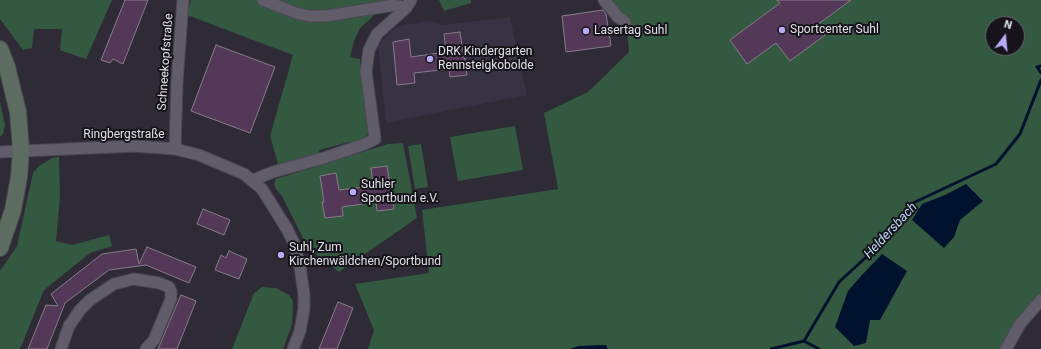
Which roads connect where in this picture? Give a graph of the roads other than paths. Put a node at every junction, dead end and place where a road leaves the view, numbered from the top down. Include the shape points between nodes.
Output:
1 (184, 0) edge
2 (263, 0) edge
3 (604, 0) edge
4 (408, 4) edge
5 (625, 22) dead end
6 (0, 49) edge
7 (175, 149) junction
8 (21, 150) junction
9 (0, 152) edge
10 (253, 180) junction
11 (0, 248) edge
12 (1041, 300) edge
13 (61, 349) edge
14 (146, 349) edge
15 (293, 349) edge
16 (1006, 349) edge

1 - 7 street, Schneekopfstraße
2 - 4 street via 309,16 326,16
3 - 5 street
4 - 10 street via 377,34 369,50 366,71 375,138 365,144
6 - 8 street via 15,94
7 - 8 street, Ringbergstraße via 135,146
7 - 10 street, Ringbergstraße via 198,155
8 - 9 street, Ringbergstraße
8 - 11 street via 13,210
10 - 15 street, Ringbergstraße via 262,189 287,229 294,243 300,267 304,309
12 - 16 street via 1020,324
13 - 14 street via 69,326 90,300 114,284 134,279 159,283 169,287 171,292 171,299 154,340

